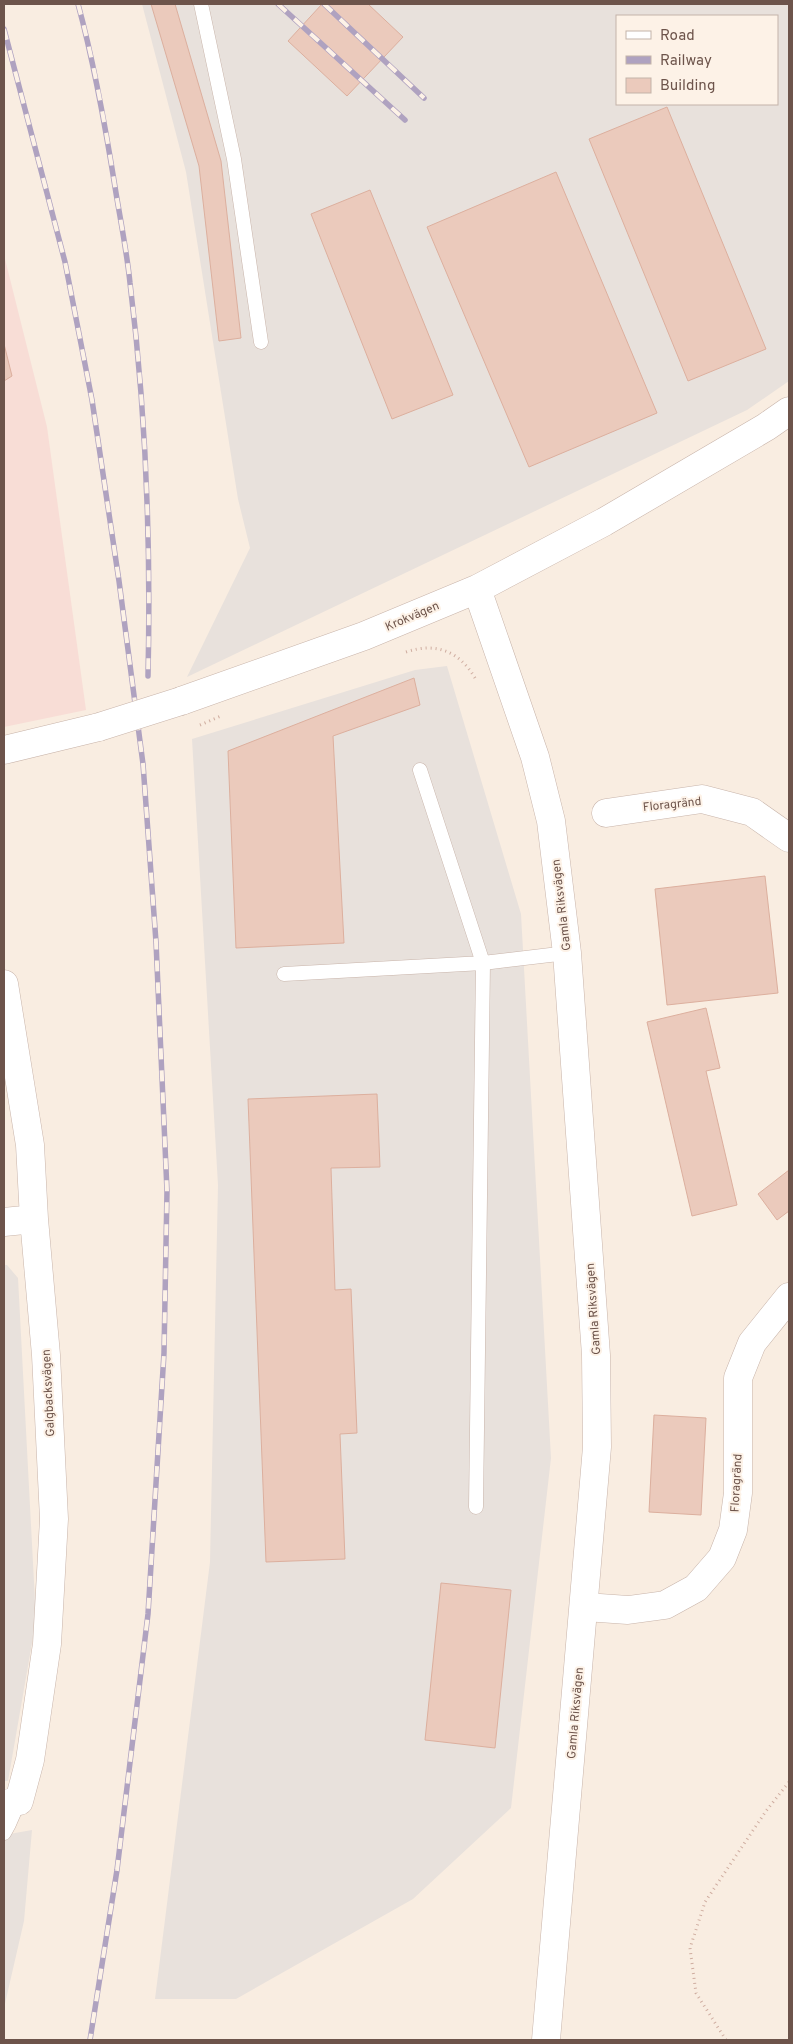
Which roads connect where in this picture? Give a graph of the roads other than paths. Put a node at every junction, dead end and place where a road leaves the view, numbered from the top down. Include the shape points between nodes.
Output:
1 (201, 4) edge
2 (260, 342) dead end
3 (789, 411) edge
4 (477, 589) junction
5 (4, 750) edge
6 (420, 770) dead end
7 (606, 813) dead end
8 (789, 838) edge
9 (567, 953) junction
10 (483, 963) junction
11 (284, 974) dead end
12 (4, 984) edge
13 (34, 1219) junction
14 (4, 1222) edge
15 (789, 1296) edge
16 (476, 1507) dead end
17 (585, 1607) junction
18 (11, 1803) edge
19 (4, 1832) edge
20 (546, 2040) edge

1 - 2 lane via 234,159
3 - 4 street, Krokvägen via 604,522
4 - 5 street, Krokvägen, bridge via 364,636 210,692 99,727
4 - 9 street, Gamla Riksvägen via 535,757 551,821
6 - 10 lane
7 - 8 street, Floragränd via 702,799 752,812
9 - 10 lane
9 - 17 street, Gamla Riksvägen via 596,1355 597,1447
10 - 11 lane
10 - 16 lane
12 - 13 street, Galgbacksvägen via 30,1145
13 - 14 street
13 - 18 street, Galgbacksvägen via 46,1355 54,1518 47,1644 30,1760
15 - 17 street, Floragränd via 752,1343 738,1378 738,1493 733,1530 722,1558 696,1588 665,1604 628,1610
17 - 20 street, Gamla Riksvägen
18 - 19 lane

